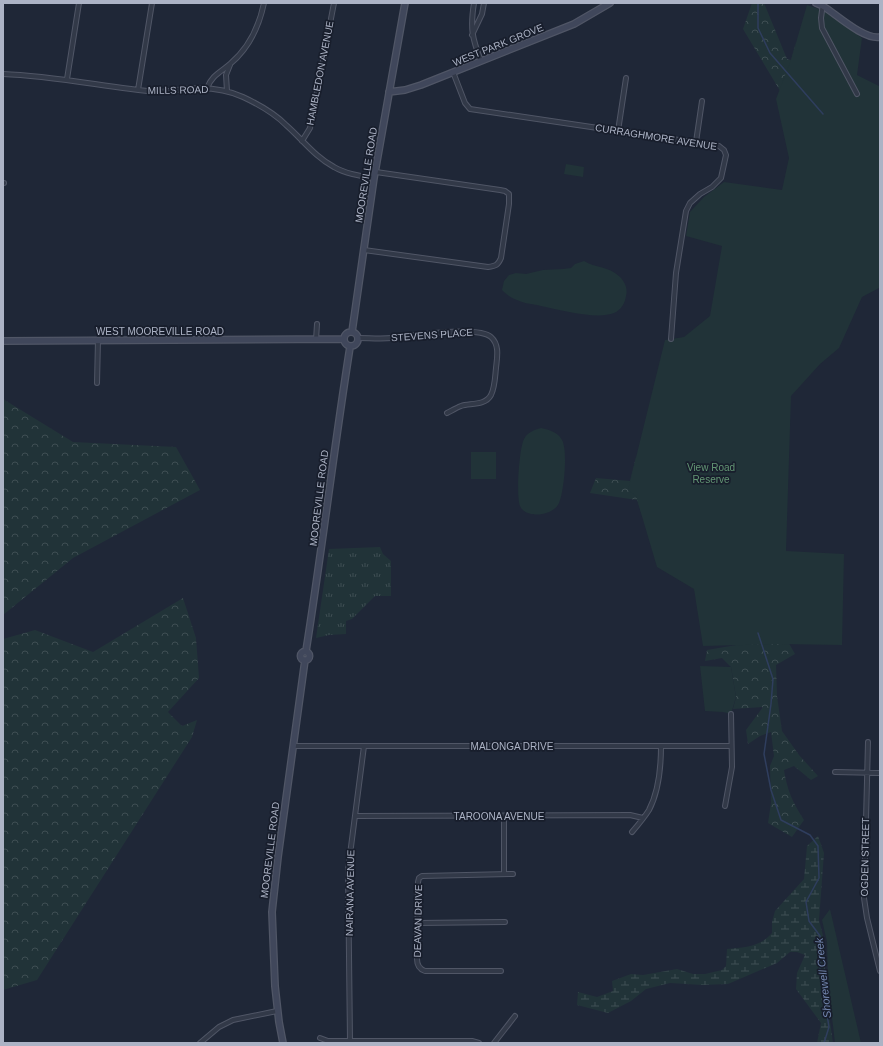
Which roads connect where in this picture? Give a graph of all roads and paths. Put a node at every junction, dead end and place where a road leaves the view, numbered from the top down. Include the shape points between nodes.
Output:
1 (79, 3) edge
2 (152, 3) edge
3 (264, 3) edge
4 (334, 3) edge
5 (405, 3) edge
6 (474, 3) edge
7 (484, 3) edge
8 (610, 3) edge
9 (816, 3) edge
10 (823, 5) edge
11 (472, 35) junction
12 (880, 37) edge
13 (481, 61) junction
14 (230, 65) junction
15 (453, 72) junction
16 (3, 74) edge
17 (626, 78) dead end
18 (67, 80) junction
19 (207, 88) junction
20 (138, 90) junction
21 (227, 91) junction
22 (389, 92) junction
23 (857, 94) dead end
24 (702, 101) dead end
25 (618, 131) junction
26 (302, 140) junction
27 (696, 142) junction
28 (376, 172) junction
29 (374, 178) junction
30 (364, 250) junction
31 (317, 324) dead end
32 (352, 332) junction
33 (358, 338) junction
34 (343, 339) junction
35 (671, 339) dead end
36 (98, 340) junction
37 (316, 340) junction
38 (3, 341) edge
39 (350, 347) junction
40 (98, 383) dead end
41 (447, 413) dead end
42 (731, 714) dead end
43 (868, 742) dead end
44 (293, 746) junction
45 (364, 746) junction
46 (661, 746) junction
47 (731, 746) junction
48 (835, 772) dead end
49 (867, 773) junction
50 (880, 773) edge
51 (725, 806) dead end
52 (355, 816) junction
53 (504, 816) junction
54 (643, 818) junction
55 (632, 832) dead end
56 (504, 874) junction
57 (513, 874) dead end
58 (505, 922) dead end
59 (417, 923) junction
60 (501, 971) dead end
61 (880, 971) edge
62 (277, 1011) junction
63 (515, 1016) dead end
64 (320, 1038) dead end
65 (350, 1041) junction
66 (200, 1043) edge
67 (284, 1043) edge
68 (479, 1043) edge
69 (494, 1043) edge

1 - 18 street
2 - 20 street
3 - 14 street via 261,17 248,45
4 - 26 street, HAMBLEDON AVENUE via 310,128
5 - 22 main road, MOOREVILLE ROAD
6 - 11 street
7 - 11 street
8 - 13 main road, WEST PARK GROVE via 574,24
9 - 10 main road
10 - 12 main road via 865,36
10 - 23 street via 822,28
11 - 13 street
13 - 15 main road, WEST PARK GROVE
14 - 19 street via 218,72
14 - 21 street via 226,75
15 - 22 main road, WEST PARK GROVE via 405,90
15 - 25 street, CURRAGHMORE AVENUE via 465,103 470,109
16 - 18 street, MILLS ROAD
17 - 25 street
18 - 20 street, MILLS ROAD
19 - 20 street, MILLS ROAD via 163,92
19 - 21 street, MILLS ROAD
21 - 26 street, MILLS ROAD via 261,106 286,124
22 - 28 main road, MOOREVILLE ROAD
24 - 27 street
25 - 27 street, CURRAGHMORE AVENUE
26 - 29 street, MILLS ROAD via 317,156 334,168
27 - 35 street, CURRAGHMORE AVENUE via 719,146 726,155 721,178 690,203 686,211 676,273
28 - 29 main road, MOOREVILLE ROAD
28 - 30 street via 505,191 510,204 501,258 495,266
29 - 30 main road, MOOREVILLE ROAD
30 - 32 main road, MOOREVILLE ROAD
31 - 37 street
32 - 33 main road
32 - 34 main road via 345,334
33 - 39 main road via 356,344
33 - 41 street, STEVENS PLACE via 391,338 445,332 483,332 492,337 497,346 497,355 494,387 490,396 484,402 462,406
34 - 37 main road, WEST MOOREVILLE ROAD
34 - 39 main road
36 - 37 main road, WEST MOOREVILLE ROAD
36 - 38 main road, WEST MOOREVILLE ROAD
36 - 40 street
39 - 44 main road, MOOREVILLE ROAD via 306,651 309,656 304,660
42 - 47 street
43 - 49 street, OGDEN STREET
44 - 45 street, MALONGA DRIVE
44 - 62 main road, MOOREVILLE ROAD via 272,912
45 - 46 street, MALONGA DRIVE
45 - 52 street, NAIRANA AVENUE
46 - 47 street, MALONGA DRIVE
46 - 54 street via 658,781 653,801
47 - 51 street via 732,768
48 - 49 street
49 - 50 street
49 - 61 street, OGDEN STREET via 864,898
52 - 53 street, TAROONA AVENUE
52 - 65 street, NAIRANA AVENUE via 348,870
53 - 54 street, TAROONA AVENUE via 630,815
53 - 56 street
54 - 55 street
56 - 57 street, DEAVAN DRIVE
56 - 59 street, DEAVAN DRIVE via 422,876 418,882
58 - 59 street
59 - 60 street, DEAVAN DRIVE via 417,963 421,970
62 - 66 street via 233,1020 219,1027
62 - 67 main road, MOOREVILLE ROAD
63 - 69 street
64 - 65 street via 328,1041
65 - 68 street

